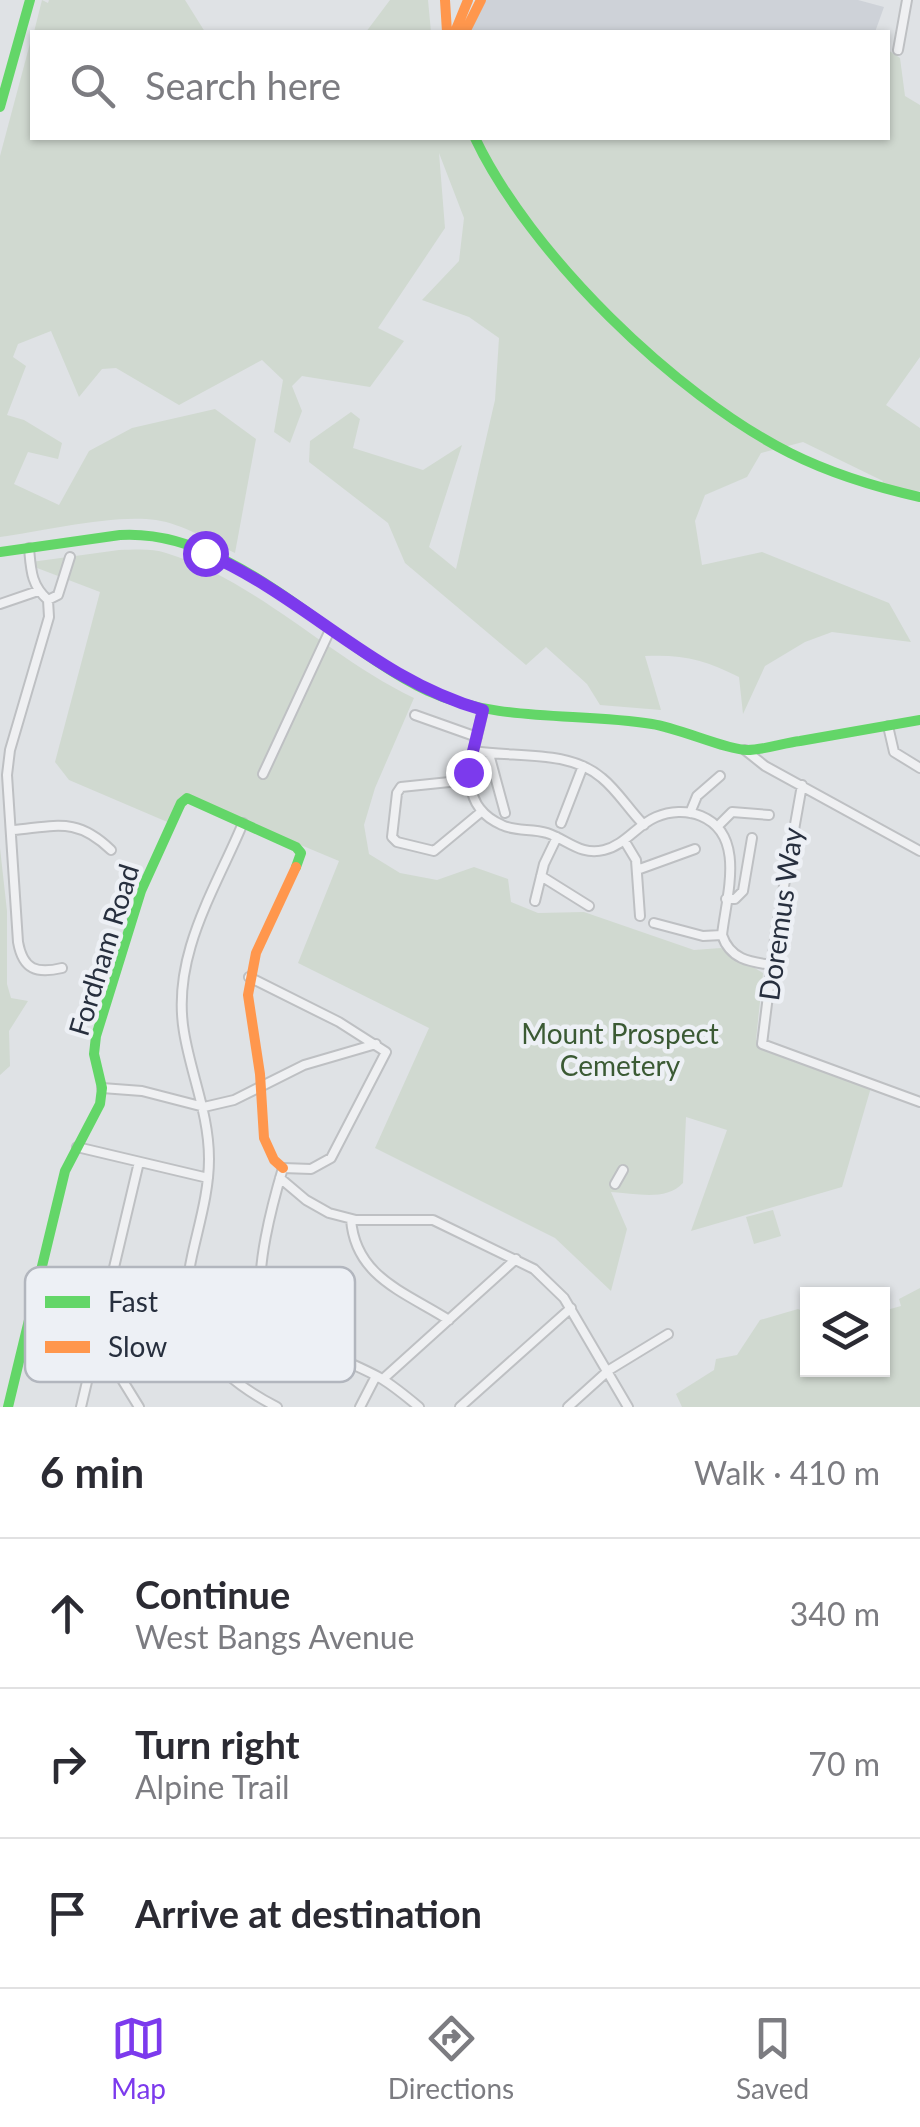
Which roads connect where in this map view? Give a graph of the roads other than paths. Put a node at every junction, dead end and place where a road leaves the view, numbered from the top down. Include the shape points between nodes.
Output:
1 (30, 0) edge
2 (445, 0) edge
3 (468, 0) edge
4 (481, 0) edge
5 (907, 0) edge
6 (447, 30) edge
7 (456, 30) edge
8 (466, 30) edge
9 (898, 50) dead end
10 (0, 106) edge
11 (476, 140) edge
12 (920, 496) edge
13 (29, 548) junction
14 (0, 552) edge
15 (70, 557) dead end
16 (38, 591) junction
17 (48, 600) junction
18 (0, 604) edge
19 (330, 630) junction
20 (483, 710) junction
21 (415, 715) dead end
22 (920, 720) edge
23 (888, 726) junction
24 (477, 738) junction
25 (745, 750) junction
26 (474, 751) junction
27 (490, 754) junction
28 (583, 766) junction
29 (920, 768) edge
30 (264, 774) dead end
31 (720, 776) dead end
32 (469, 780) junction
33 (802, 785) junction
34 (481, 812) junction
35 (506, 813) dead end
36 (690, 813) junction
37 (769, 815) dead end
38 (243, 823) junction
39 (561, 823) dead end
40 (644, 824) junction
41 (717, 827) junction
42 (12, 830) junction
43 (556, 837) junction
44 (752, 838) dead end
45 (624, 840) junction
46 (695, 849) dead end
47 (111, 850) dead end
48 (920, 851) edge
49 (636, 870) junction
50 (542, 876) junction
51 (726, 899) junction
52 (535, 901) dead end
53 (589, 906) dead end
54 (640, 916) dead end
55 (654, 923) dead end
56 (722, 935) junction
57 (772, 965) junction
58 (62, 968) dead end
59 (249, 977) junction
60 (376, 1044) junction
61 (102, 1088) junction
62 (261, 1088) junction
63 (920, 1102) edge
64 (204, 1107) junction
65 (75, 1146) junction
66 (139, 1162) junction
67 (623, 1170) dead end
68 (281, 1173) junction
69 (208, 1178) junction
70 (616, 1184) dead end
71 (351, 1219) junction
72 (516, 1259) junction
73 (42, 1267) edge
74 (115, 1267) edge
75 (190, 1267) edge
76 (262, 1267) edge
77 (571, 1308) junction
78 (449, 1320) junction
79 (668, 1334) dead end
80 (25, 1337) edge
81 (355, 1366) edge
82 (609, 1370) junction
83 (379, 1378) junction
84 (87, 1382) edge
85 (124, 1382) edge
86 (234, 1382) edge
87 (8, 1407) edge
88 (81, 1407) edge
89 (140, 1407) edge
90 (276, 1407) edge
91 (360, 1407) edge
92 (419, 1407) edge
93 (460, 1407) edge
94 (568, 1407) edge
95 (628, 1407) edge

1 - 10 main road
2 - 6 main road
3 - 7 main road
4 - 8 main road
5 - 9 street
11 - 12 main road via 502,192 543,248 690,390 806,461
13 - 14 main road
13 - 16 street
13 - 19 main road via 137,534 174,540 241,569
15 - 17 street via 58,596
16 - 17 street
16 - 18 street
17 - 42 street via 49,617 8,758
19 - 20 main road via 406,680
19 - 30 street
20 - 24 street
20 - 25 main road via 648,723
21 - 24 street
22 - 23 main road
23 - 25 main road
23 - 29 street via 894,752
24 - 26 street
25 - 33 street
26 - 27 street
26 - 32 street
27 - 28 street
27 - 35 street
28 - 39 street
28 - 40 street via 605,780
31 - 36 street via 697,796
32 - 34 street
32 - 34 street via 400,788 392,837 434,851
33 - 48 street
33 - 57 street, Doremus Way
34 - 43 street via 507,827
36 - 40 street
36 - 41 street
37 - 41 street via 732,812
38 - 59 main road via 296,847 300,856
38 - 61 main road, Fordham Road via 187,798 181,803 141,892 96,1036
38 - 64 street via 193,936 183,978 184,1032
40 - 45 street
41 - 51 street via 730,856
42 - 47 street via 70,826 93,833
42 - 58 street via 20,952 34,970
43 - 45 street via 586,852
43 - 50 street
44 - 51 street via 744,892
45 - 49 street
46 - 49 street
49 - 54 street
50 - 52 street
50 - 53 street
51 - 56 street
55 - 56 street
56 - 57 street via 737,957
57 - 63 street, Doremus Way via 762,1044
59 - 60 street
59 - 62 main road via 247,1013
60 - 62 street via 304,1064
60 - 68 street via 386,1052 330,1158
61 - 64 street
61 - 65 main road, Fordham Road via 96,1114
62 - 64 street
62 - 68 main road via 264,1139
64 - 69 street
65 - 66 street
65 - 73 main road, Fordham Road
66 - 69 street
66 - 74 street
67 - 70 street
68 - 71 street via 314,1205
68 - 76 street
69 - 75 street
71 - 72 street via 433,1220
71 - 78 street via 367,1266
72 - 77 street via 548,1280
72 - 78 street
77 - 82 street
77 - 93 street
78 - 83 street
79 - 82 street
80 - 87 main road, Fordham Road
81 - 83 street
82 - 94 street
82 - 95 street
83 - 91 street
83 - 92 street
84 - 88 street
85 - 89 street
86 - 90 street

